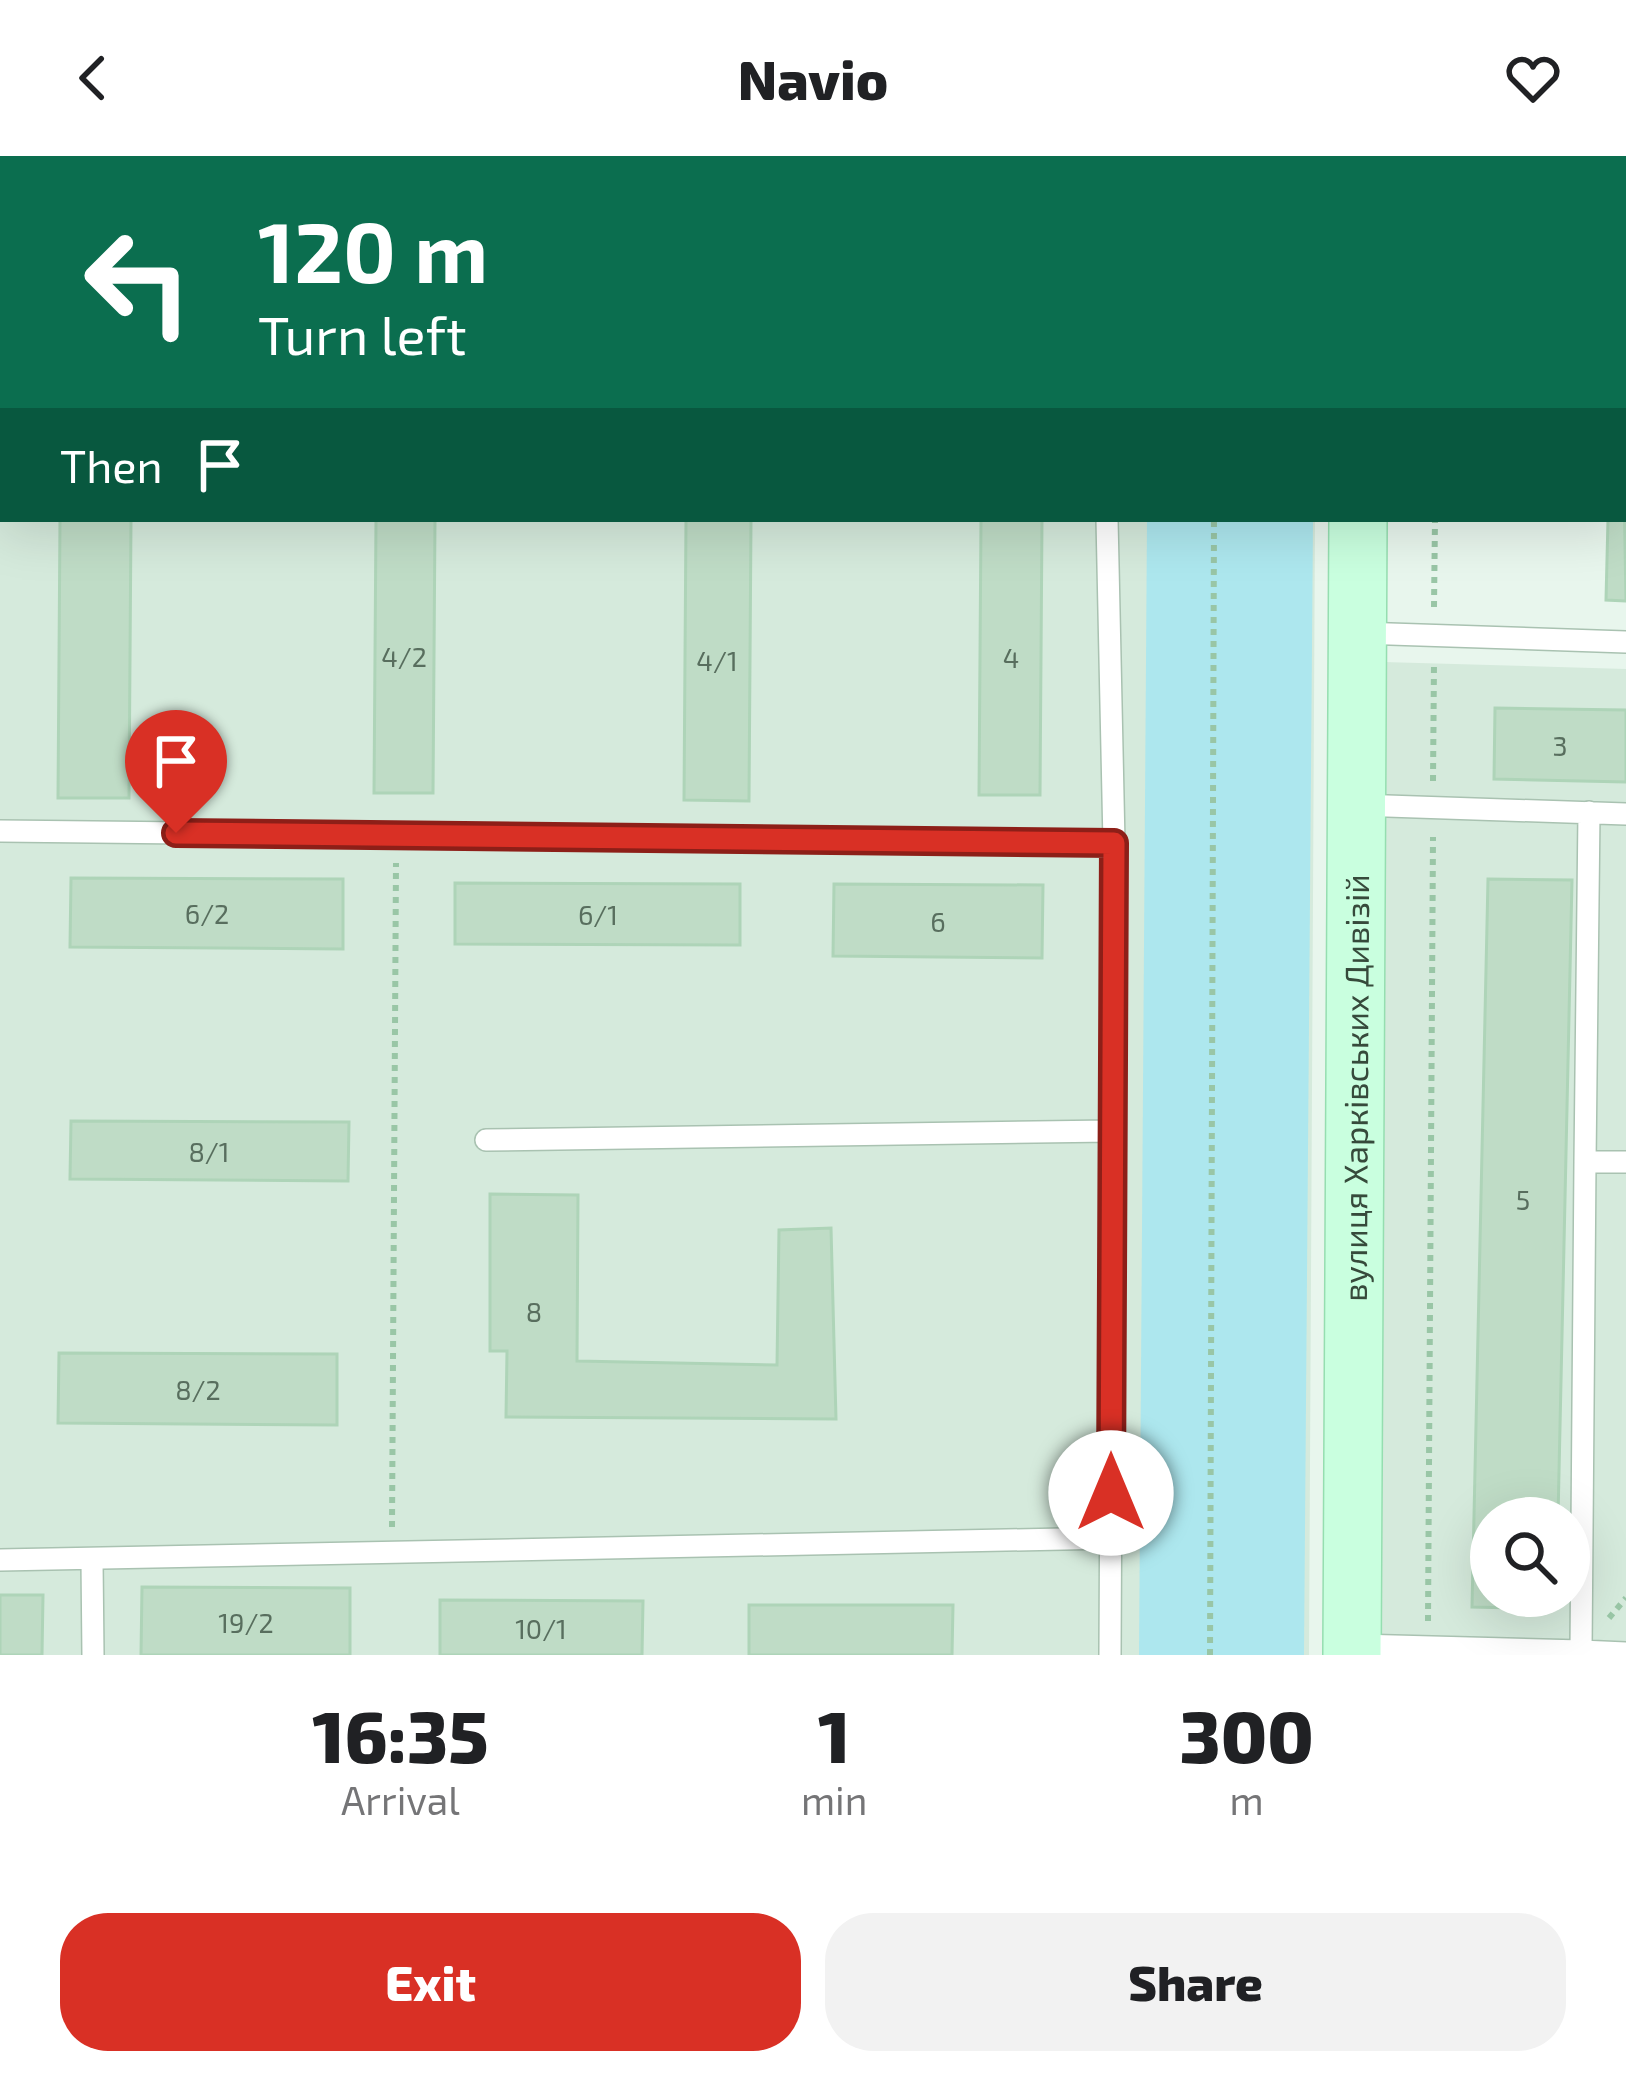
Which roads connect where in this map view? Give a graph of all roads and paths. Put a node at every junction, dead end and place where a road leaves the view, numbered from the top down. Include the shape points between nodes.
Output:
1 (1107, 522) edge
2 (1214, 522) edge
3 (1358, 522) edge
4 (1435, 522) edge
5 (1359, 633) junction
6 (1434, 635) junction
7 (1626, 642) edge
8 (1358, 805) junction
9 (1433, 808) junction
10 (1589, 812) junction
11 (1626, 814) edge
12 (0, 831) edge
13 (396, 835) junction
14 (1114, 843) junction
15 (1111, 1131) junction
16 (486, 1141) dead end
17 (1585, 1162) junction
18 (1626, 1162) edge
19 (1111, 1538) junction
20 (392, 1554) junction
21 (0, 1560) edge
22 (92, 1561) junction
23 (1428, 1648) junction
24 (1352, 1650) edge
25 (1581, 1651) junction
26 (1626, 1653) edge
27 (93, 1655) edge
28 (1109, 1655) edge
29 (1210, 1655) edge

1 - 14 lane
2 - 29 path
3 - 5 street, вулиця Харківських Дивізій
4 - 6 path
5 - 6 lane
5 - 8 street, вулиця Харківських Дивізій
6 - 7 lane
6 - 9 path
8 - 9 lane
8 - 24 street, вулиця Харківських Дивізій
9 - 10 lane
9 - 23 path
10 - 11 lane
10 - 17 lane
12 - 13 lane
13 - 14 lane
13 - 20 path
14 - 15 lane
15 - 16 lane
15 - 19 lane
17 - 18 lane
17 - 25 lane
19 - 20 lane
19 - 28 lane
20 - 22 lane
21 - 22 lane
22 - 27 lane
23 - 24 lane
23 - 25 lane
25 - 26 lane

